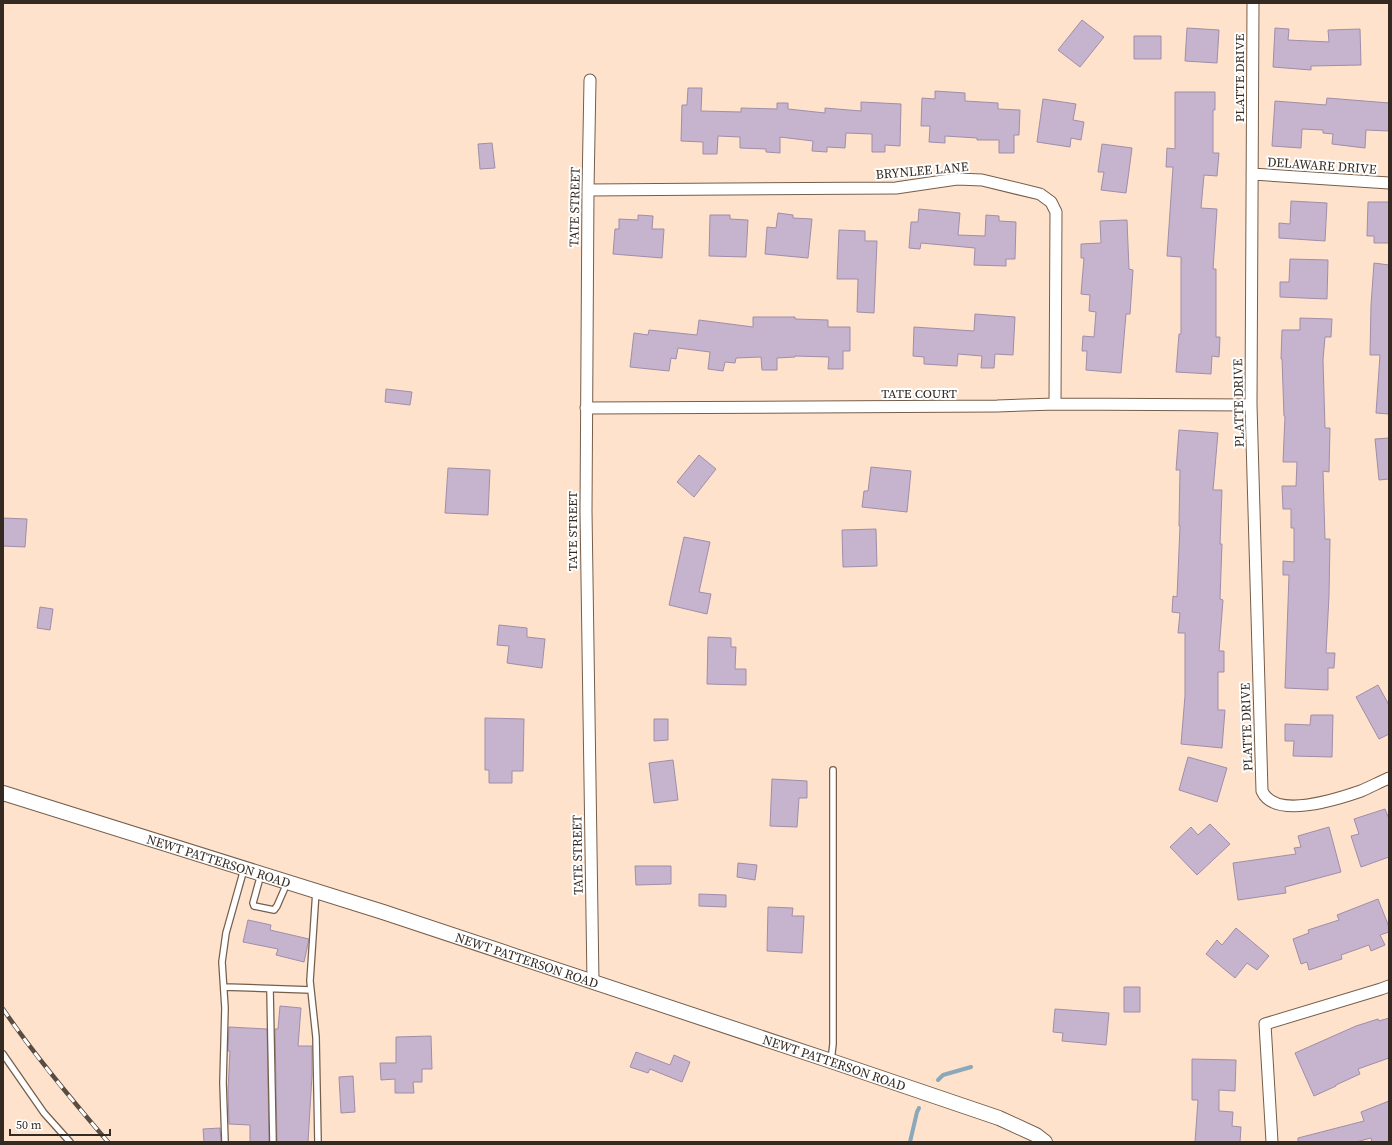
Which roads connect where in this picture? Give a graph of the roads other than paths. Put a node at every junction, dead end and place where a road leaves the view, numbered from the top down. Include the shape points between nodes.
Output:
1 (1253, 3) edge
2 (590, 80) dead end
3 (1252, 174) junction
4 (1389, 183) edge
5 (588, 190) junction
6 (1055, 404) junction
7 (1251, 405) junction
8 (586, 408) junction
9 (833, 770) dead end
10 (1389, 778) edge
11 (3, 793) edge
12 (244, 868) junction
13 (261, 874) junction
14 (287, 882) junction
15 (316, 891) junction
16 (593, 982) junction
17 (1389, 986) edge
18 (224, 987) junction
19 (270, 989) junction
20 (311, 990) junction
21 (3, 1054) edge
22 (831, 1061) junction
23 (70, 1142) edge
24 (225, 1142) edge
25 (273, 1142) edge
26 (318, 1142) edge
27 (1045, 1142) edge
28 (1272, 1142) edge

1 - 3 street, PLATTE DRIVE
2 - 5 street, TATE STREET
3 - 4 street, DELAWARE DRIVE
3 - 7 street, PLATTE DRIVE
5 - 6 street, BRYNLEE LANE via 896,188 956,179 982,180 1040,194 1051,202 1056,212
5 - 8 street, TATE STREET
6 - 7 street, TATE COURT
6 - 8 street, TATE COURT
7 - 10 street, PLATTE DRIVE via 1262,791 1268,800 1278,805 1292,806 1318,803 1361,790
8 - 16 street, TATE STREET
9 - 22 lane
11 - 12 street, NEWT PATTERSON ROAD
12 - 13 street, NEWT PATTERSON ROAD
12 - 18 lane via 226,933 222,962
13 - 14 street, NEWT PATTERSON ROAD
13 - 14 lane via 254,906 274,910
14 - 15 street, NEWT PATTERSON ROAD
15 - 16 street, NEWT PATTERSON ROAD
15 - 20 lane
16 - 22 street, NEWT PATTERSON ROAD
17 - 28 street via 1265,1024
18 - 19 lane
18 - 24 lane
19 - 20 lane
19 - 25 lane
20 - 26 lane via 316,1037
21 - 23 lane via 44,1113
22 - 27 street, NEWT PATTERSON ROAD via 999,1118 1036,1135

